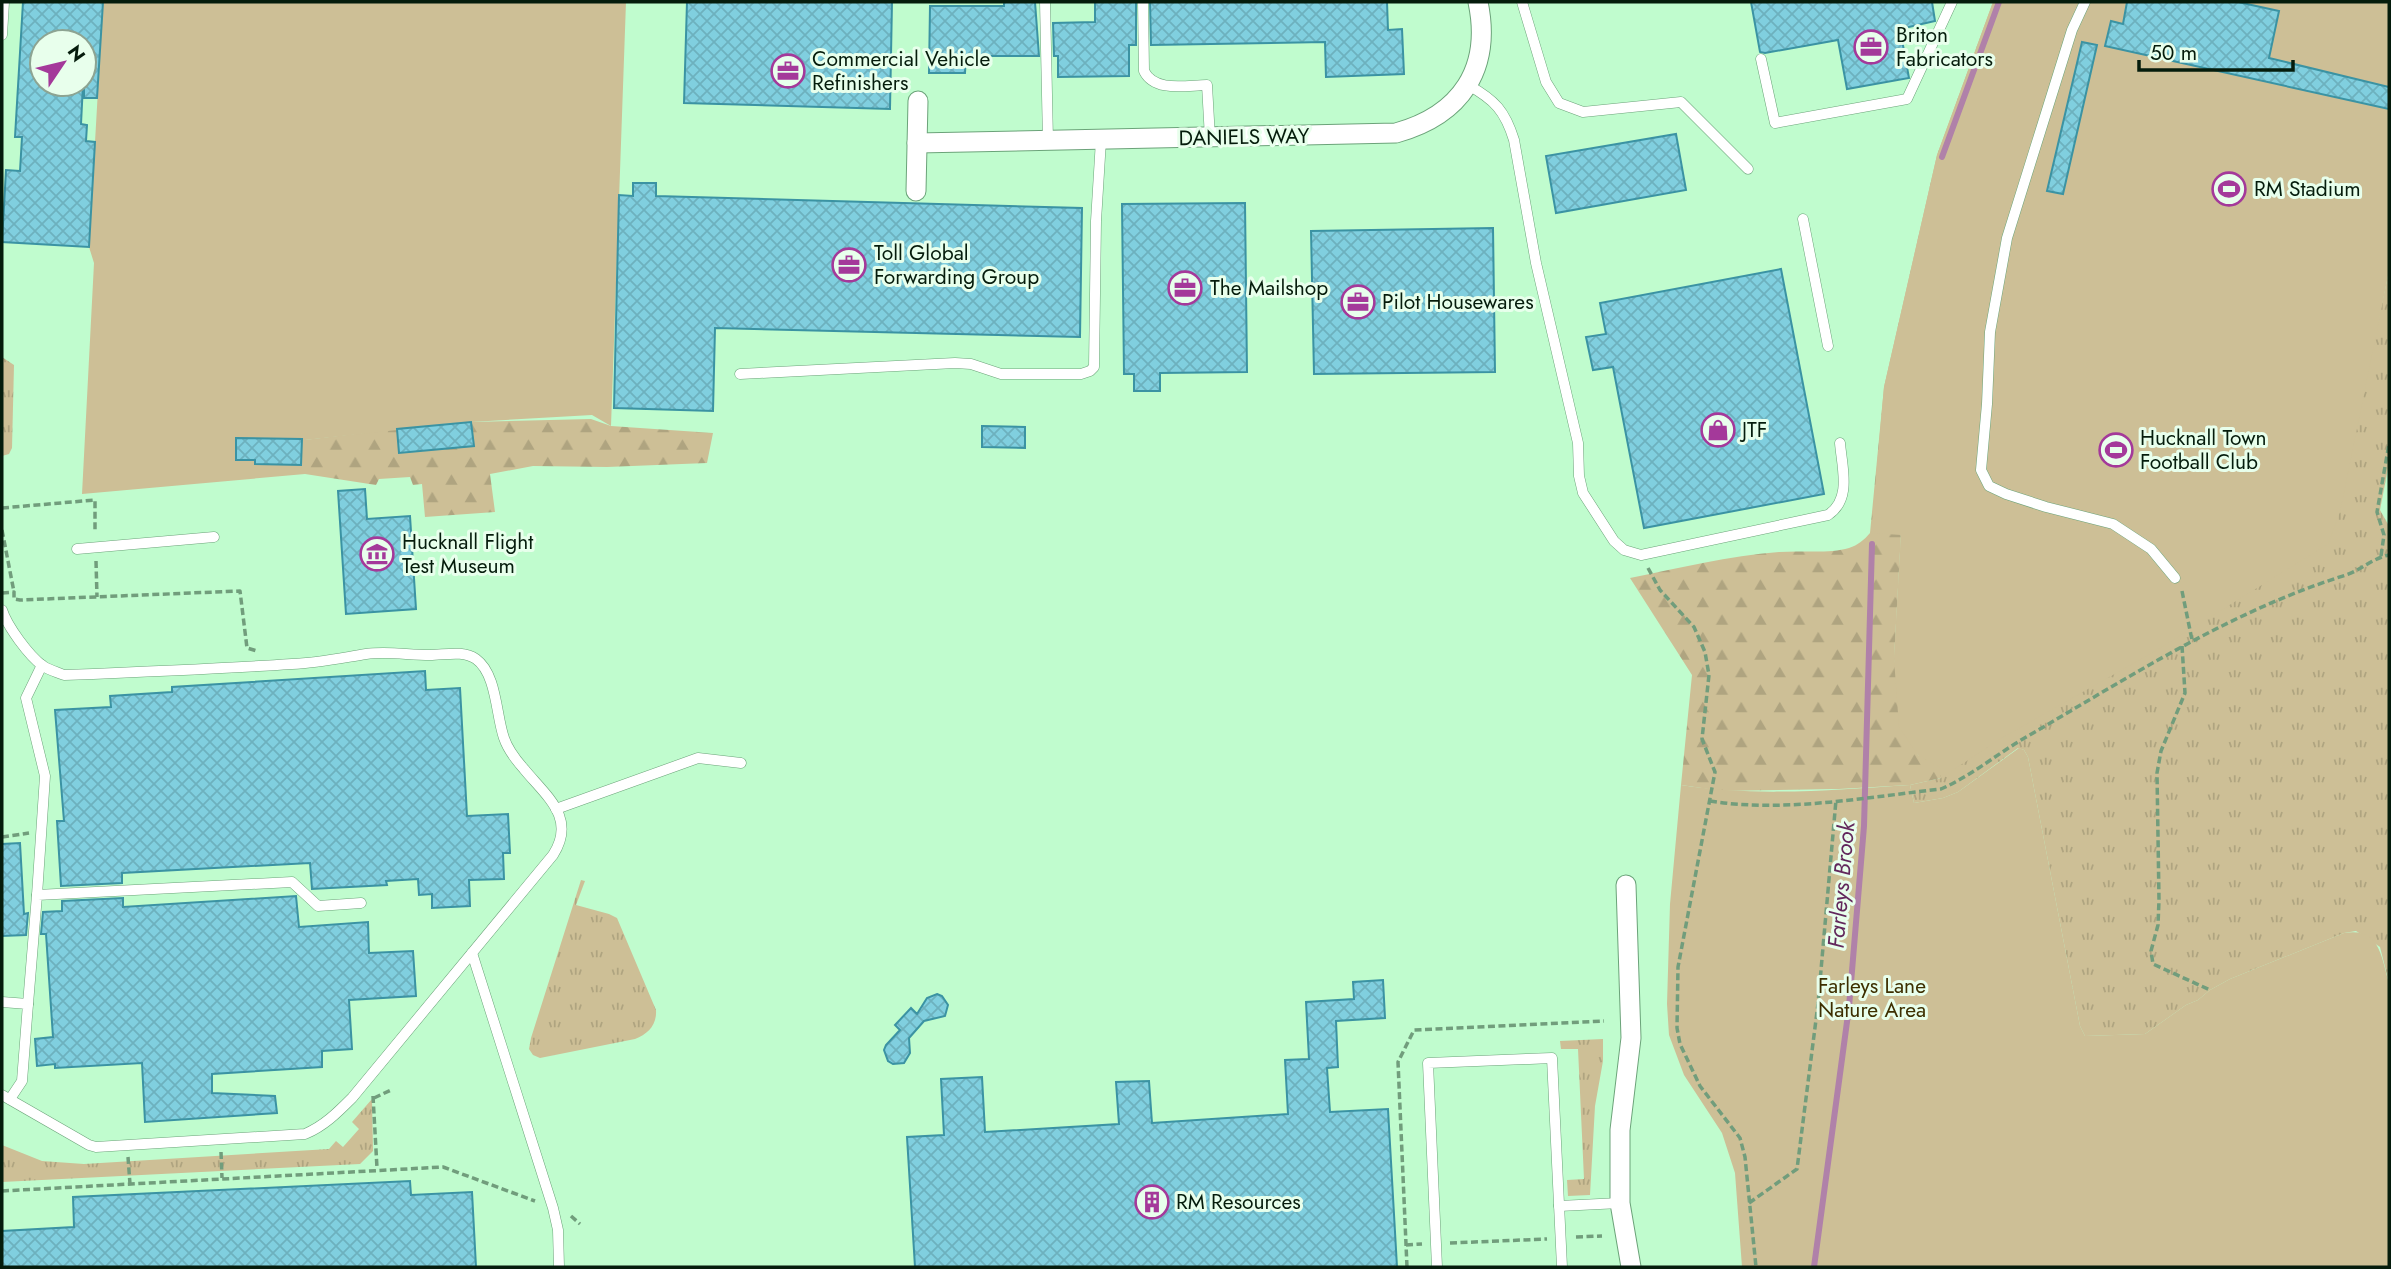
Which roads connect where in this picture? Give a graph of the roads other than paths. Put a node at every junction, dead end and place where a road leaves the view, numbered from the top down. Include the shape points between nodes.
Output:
1 (4, 2) edge
2 (1045, 2) edge
3 (1143, 2) edge
4 (1478, 2) edge
5 (1522, 2) edge
6 (1952, 2) edge
7 (2085, 2) edge
8 (2, 34) edge
9 (1761, 59) dead end
10 (1468, 85) junction
11 (918, 101) dead end
12 (1210, 138) junction
13 (1101, 140) junction
14 (1048, 141) junction
15 (917, 143) junction
16 (1748, 169) dead end
17 (916, 191) dead end
18 (1803, 219) dead end
19 (1828, 346) dead end
20 (740, 374) dead end
21 (1840, 443) dead end
22 (214, 537) dead end
23 (77, 548) dead end
24 (2175, 578) road end
25 (2, 610) edge
26 (42, 665) junction
27 (741, 763) dead end
28 (556, 809) junction
29 (1626, 885) dead end
30 (37, 895) junction
31 (361, 903) dead end
32 (471, 953) junction
33 (2, 1002) edge
34 (28, 1004) junction
35 (6, 1097) edge
36 (1620, 1203) junction
37 (1559, 1206) junction
38 (559, 1267) edge
39 (1437, 1267) edge
40 (1562, 1267) edge
41 (1632, 1267) edge

1 - 8 lane
2 - 14 lane
3 - 12 lane via 1144,71 1159,85 1208,85
4 - 10 street, DANIELS WAY via 1481,49
5 - 16 lane via 1546,82 1559,103 1583,113 1681,102
6 - 9 lane via 1907,99 1774,123
7 - 24 lane via 2072,30 2007,238 1990,331 1981,470 1989,486 2006,494 2113,524 2151,549
10 - 12 street, DANIELS WAY via 1434,118 1396,133
10 - 21 lane via 1498,106 1514,140 1536,263 1578,443 1583,493 1614,541 1641,555 1828,515 1837,509 1843,494
11 - 15 street
12 - 13 street, DANIELS WAY
13 - 14 street, DANIELS WAY
13 - 20 lane via 1094,367 1090,371 1001,374 955,363
14 - 15 street, DANIELS WAY
15 - 17 street
18 - 19 lane
22 - 23 lane
25 - 26 lane
26 - 28 lane via 64,675 328,662 366,654 465,654 481,663 489,678 508,748
26 - 30 lane via 26,698 45,776
27 - 28 lane via 698,758
28 - 32 lane via 563,831 558,846
29 - 36 street via 1631,1038 1619,1130
30 - 31 lane via 292,882 318,906
30 - 34 lane
32 - 35 lane via 352,1098 305,1135 96,1147
32 - 38 lane via 552,1208
33 - 34 lane
34 - 35 lane via 22,1081
36 - 37 lane
36 - 41 street
37 - 39 lane via 1552,1058 1428,1063
37 - 40 lane

